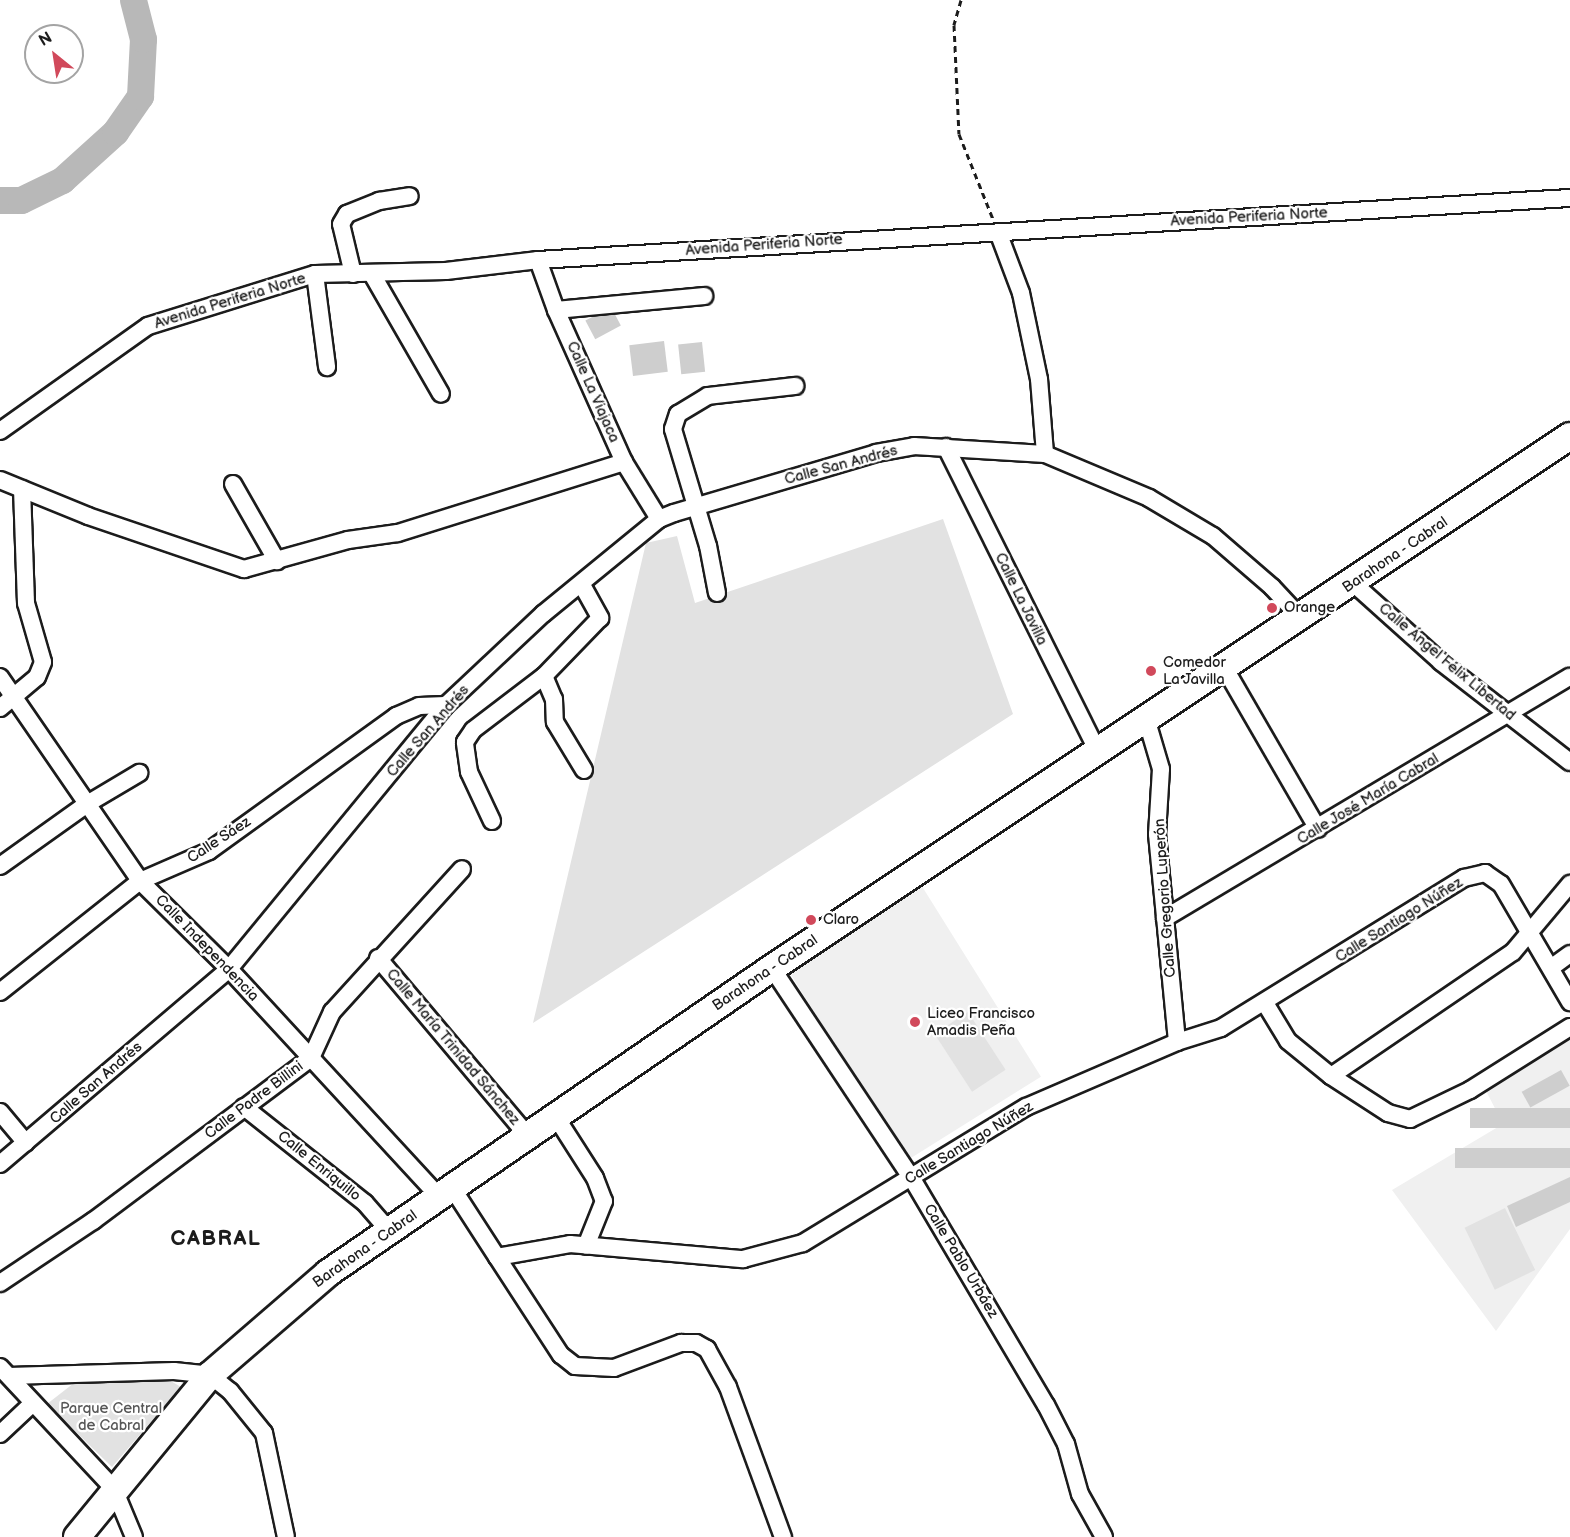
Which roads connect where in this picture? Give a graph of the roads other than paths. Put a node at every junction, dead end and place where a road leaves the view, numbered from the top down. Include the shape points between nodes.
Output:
1 (410, 196) dead end
2 (1570, 198) edge
3 (998, 232) junction
4 (538, 260) junction
5 (315, 274) junction
6 (352, 274) junction
7 (372, 274) junction
8 (704, 296) dead end
9 (556, 310) junction
10 (327, 367) dead end
11 (795, 386) dead end
12 (441, 394) dead end
13 (0, 431) edge
14 (1570, 436) edge
15 (946, 447) junction
16 (1045, 454) junction
17 (624, 462) junction
18 (0, 480) edge
19 (233, 484) dead end
20 (22, 489) junction
21 (696, 506) junction
22 (659, 519) junction
23 (277, 561) junction
24 (1353, 583) junction
25 (582, 585) junction
26 (717, 593) dead end
27 (1300, 617) junction
28 (1224, 667) junction
29 (544, 676) junction
30 (0, 677) edge
31 (1570, 677) edge
32 (13, 696) junction
33 (446, 705) junction
34 (0, 708) edge
35 (1508, 715) junction
36 (1146, 718) junction
37 (1097, 750) junction
38 (1570, 762) edge
39 (584, 770) dead end
40 (139, 773) dead end
41 (87, 804) junction
42 (492, 821) dead end
43 (1318, 829) junction
44 (0, 866) edge
45 (462, 869) dead end
46 (141, 881) junction
47 (1570, 884) edge
48 (1165, 918) junction
49 (1529, 935) junction
50 (1570, 954) edge
51 (378, 958) junction
52 (1552, 967) junction
53 (772, 968) junction
54 (229, 969) junction
55 (0, 992) edge
56 (1570, 1002) edge
57 (1265, 1003) junction
58 (1570, 1027) edge
59 (1177, 1042) junction
60 (311, 1058) junction
61 (1331, 1076) junction
62 (244, 1107) junction
63 (0, 1112) edge
64 (556, 1117) junction
65 (528, 1136) junction
66 (26, 1143) junction
67 (0, 1164) edge
68 (911, 1178) junction
69 (446, 1194) junction
70 (389, 1231) junction
71 (586, 1246) junction
72 (497, 1257) junction
73 (0, 1283) edge
74 (5, 1372) edge
75 (210, 1375) junction
76 (33, 1402) junction
77 (0, 1434) edge
78 (114, 1490) junction
79 (77, 1537) edge
80 (134, 1537) edge
81 (286, 1537) edge
82 (783, 1537) edge
83 (1104, 1537) edge

1 - 6 street via 379,201 347,214 340,224
2 - 3 street, Avenida Periferia Norte
3 - 4 street, Avenida Periferia Norte
3 - 16 street via 1021,292 1039,379
4 - 7 street, Avenida Periferia Norte via 446,271
4 - 9 street, Calle La Viajaca
5 - 6 street, Avenida Periferia Norte
5 - 10 street
5 - 13 street, Avenida Periferia Norte via 148,326
6 - 7 street, Avenida Periferia Norte
7 - 12 street
8 - 9 street
9 - 17 street, Calle La Viajaca
11 - 21 street via 708,396 678,414 673,429
14 - 24 main road, Barahona - Cabral
15 - 16 street, Calle San Andrés
15 - 21 street, Calle San Andrés via 914,446 876,453
15 - 37 street, Calle La Javilla
16 - 27 street, Calle San Andrés via 1149,498 1213,536
17 - 22 street, Calle La Viajaca
17 - 23 street via 398,533 348,540
18 - 20 street
19 - 23 street
20 - 23 street via 244,569
20 - 32 street via 26,603 43,662 37,677
21 - 22 street, Calle San Andrés
21 - 26 street
22 - 25 street, Calle San Andrés
24 - 27 main road, Barahona - Cabral
24 - 35 street, Calle Ángel Félix Libertad
25 - 29 street via 600,618
25 - 33 street, Calle San Andrés via 543,614
27 - 28 main road, Barahona - Cabral
28 - 36 main road, Barahona - Cabral
28 - 43 street
29 - 39 street via 554,699 555,722
29 - 42 street via 473,730 465,742 469,772
30 - 32 street, Calle Independencia
31 - 35 street, Calle José María Cabral
32 - 34 street
32 - 41 street, Calle Independencia
33 - 46 street, Calle Sáez via 419,706 396,716 209,851
33 - 54 street, Calle San Andrés
35 - 38 street, Calle Ángel Félix Libertad
35 - 43 street, Calle José María Cabral
36 - 37 main road, Barahona - Cabral
36 - 48 street, Calle Gregorio Luperón via 1161,769 1157,834
37 - 53 main road, Barahona - Cabral
40 - 41 street
41 - 44 street
41 - 46 street, Calle Independencia
43 - 48 street, Calle José María Cabral
45 - 51 street, Calle Padre Billini
46 - 54 street, Calle Independencia
46 - 55 street, Calle Sáez
47 - 49 street
48 - 59 street, Calle Gregorio Luperón
49 - 52 street
49 - 57 street, Calle Santiago Núñez via 1501,884 1485,873 1464,878
49 - 61 street via 1513,952
50 - 52 street
51 - 60 street, Calle Padre Billini via 332,1012
51 - 65 street, Calle María Trinidad Sánchez
52 - 56 street
53 - 64 main road, Barahona - Cabral
53 - 68 street, Calle Pablo Urbáez
54 - 60 street, Calle Independencia
54 - 66 street, Calle San Andrés
57 - 59 street, Calle Santiago Núñez via 1221,1028
57 - 61 street via 1288,1041
58 - 61 street via 1470,1090 1410,1119 1388,1113
59 - 68 street, Calle Santiago Núñez via 1026,1107
60 - 62 street, Calle Padre Billini
60 - 69 street, Calle Independencia
62 - 70 street, Calle Enriquillo via 365,1203
62 - 73 street, Calle Padre Billini via 93,1221
63 - 66 street
64 - 65 main road, Barahona - Cabral
64 - 71 street via 595,1178 604,1201
65 - 69 main road, Barahona - Cabral
66 - 67 street, Calle San Andrés
68 - 71 street, Calle Santiago Núñez via 803,1243 743,1259
68 - 83 street, Calle Pablo Urbáez via 1046,1405 1065,1444 1080,1494
69 - 70 main road, Barahona - Cabral
69 - 72 street
70 - 75 main road, Barahona - Cabral via 328,1273
71 - 72 street, Calle Santiago Núñez via 570,1244
72 - 82 street via 551,1341 575,1366 614,1368 681,1343 696,1343 707,1349 728,1387
74 - 75 street via 174,1371
74 - 76 street
75 - 78 main road, Barahona - Cabral
75 - 81 street via 230,1391 264,1433
76 - 77 street
76 - 78 street
78 - 79 main road, Barahona - Cabral
78 - 80 street

